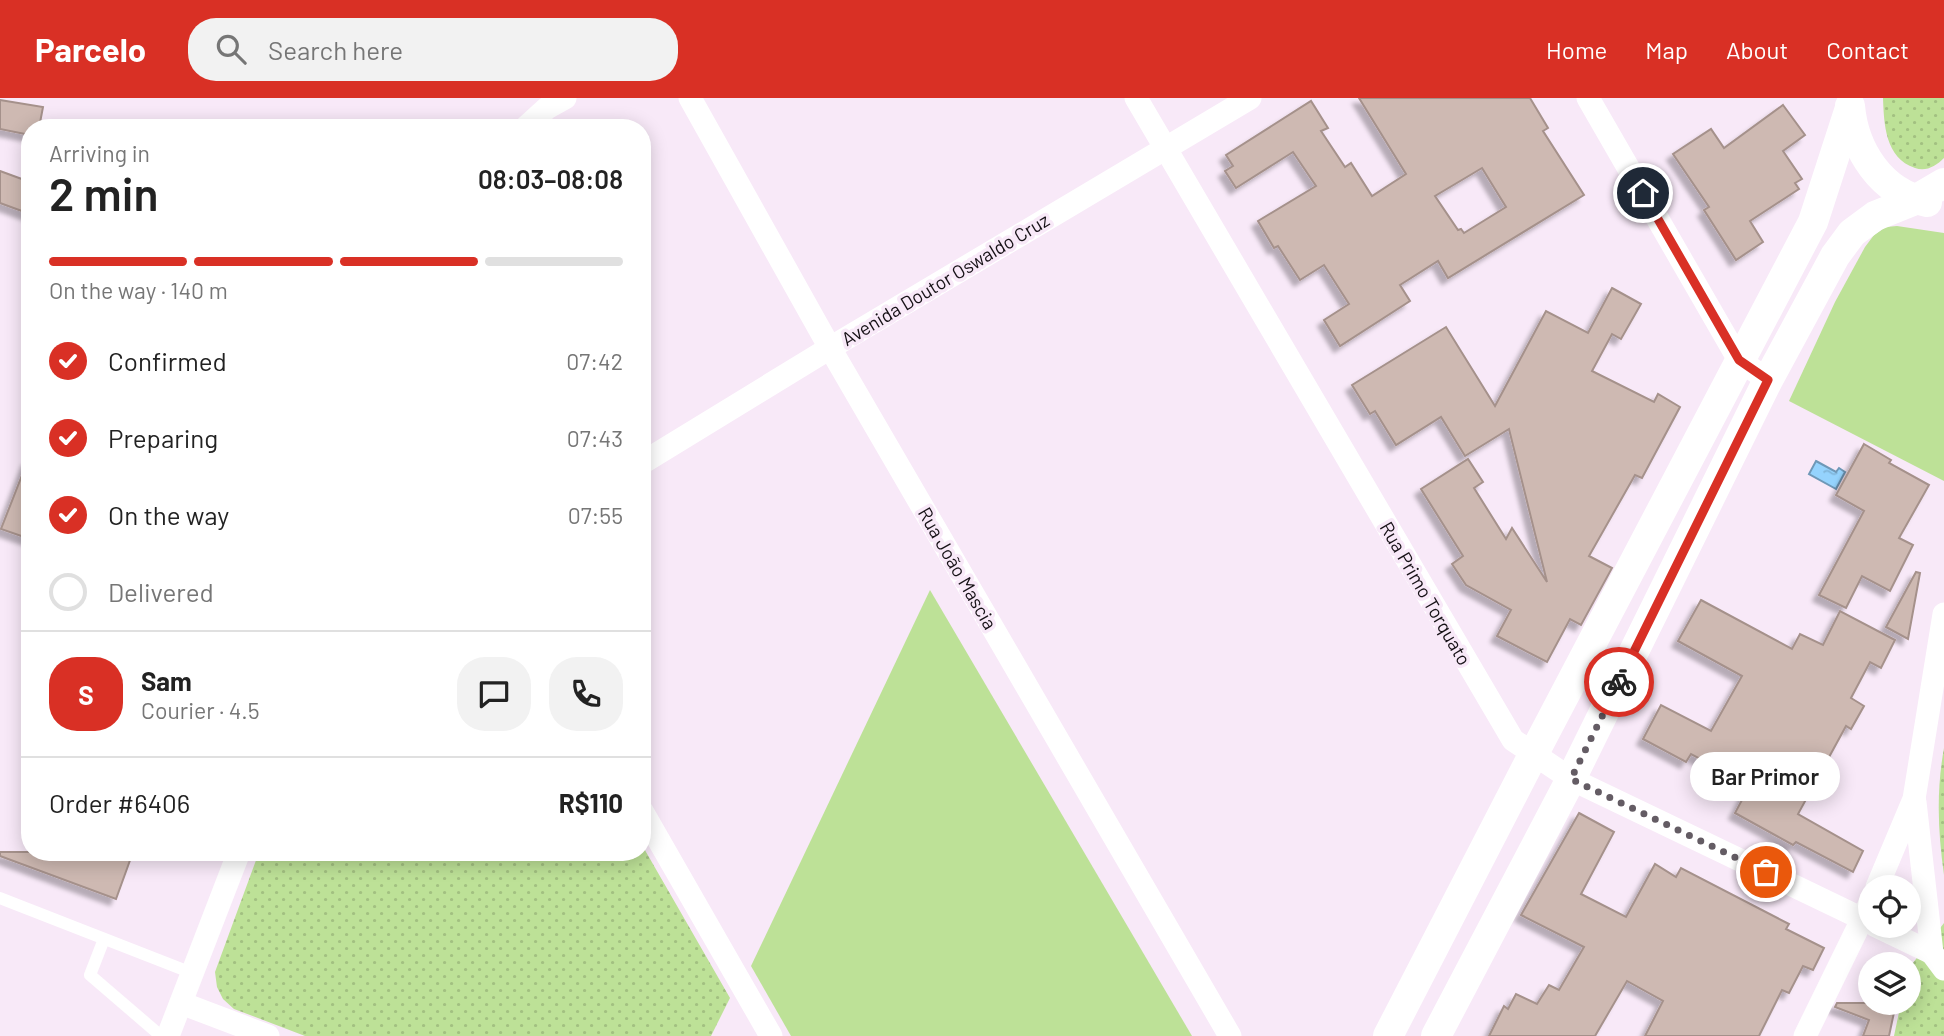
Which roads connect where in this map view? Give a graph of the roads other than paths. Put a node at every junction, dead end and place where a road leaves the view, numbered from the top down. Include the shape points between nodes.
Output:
1 (565, 98) edge
2 (690, 98) edge
3 (1136, 98) edge
4 (1250, 98) edge
5 (1588, 98) edge
6 (1850, 103) edge
7 (535, 119) edge
8 (1165, 149) junction
9 (1944, 183) edge
10 (1915, 200) junction
11 (1944, 206) edge
12 (830, 348) junction
13 (1739, 360) junction
14 (1768, 380) junction
15 (651, 457) edge
16 (1943, 621) edge
17 (1533, 755) junction
18 (1571, 779) junction
19 (1914, 799) junction
20 (651, 827) edge
21 (236, 861) edge
22 (1882, 875) edge
23 (0, 898) edge
24 (1858, 911) edge
25 (1859, 938) edge
26 (1902, 938) edge
27 (104, 939) junction
28 (1938, 961) edge
29 (192, 973) junction
30 (181, 1003) junction
31 (161, 1036) edge
32 (168, 1036) edge
33 (268, 1036) edge
34 (771, 1036) edge
35 (1230, 1036) edge
36 (1388, 1036) edge
37 (1436, 1036) edge
38 (1805, 1036) edge

1 - 7 street
2 - 12 street, Rua João Mascia
3 - 8 street, Rua Primo Torquato
4 - 8 street, Avenida Doutor Oswaldo Cruz
5 - 13 street
6 - 10 street via 1854,131 1876,173
6 - 13 street via 1813,222
8 - 12 street, Avenida Doutor Oswaldo Cruz
8 - 17 street, Rua Primo Torquato via 1513,740
9 - 10 street
10 - 11 street
10 - 14 street via 1875,216 1852,233
12 - 15 street, Avenida Doutor Oswaldo Cruz
12 - 35 street, Rua João Mascia
13 - 14 street
13 - 17 street
14 - 18 street
16 - 19 street
17 - 18 street, Rua Primo Torquato
17 - 36 street
18 - 24 street, Rua Primo Torquato
18 - 37 street
19 - 22 street
19 - 28 street
20 - 34 street
21 - 29 street
23 - 27 lane
25 - 38 street
26 - 28 street, Rua Primo Torquato
27 - 29 lane
27 - 31 lane via 90,975
29 - 30 street
30 - 32 street
30 - 33 street

